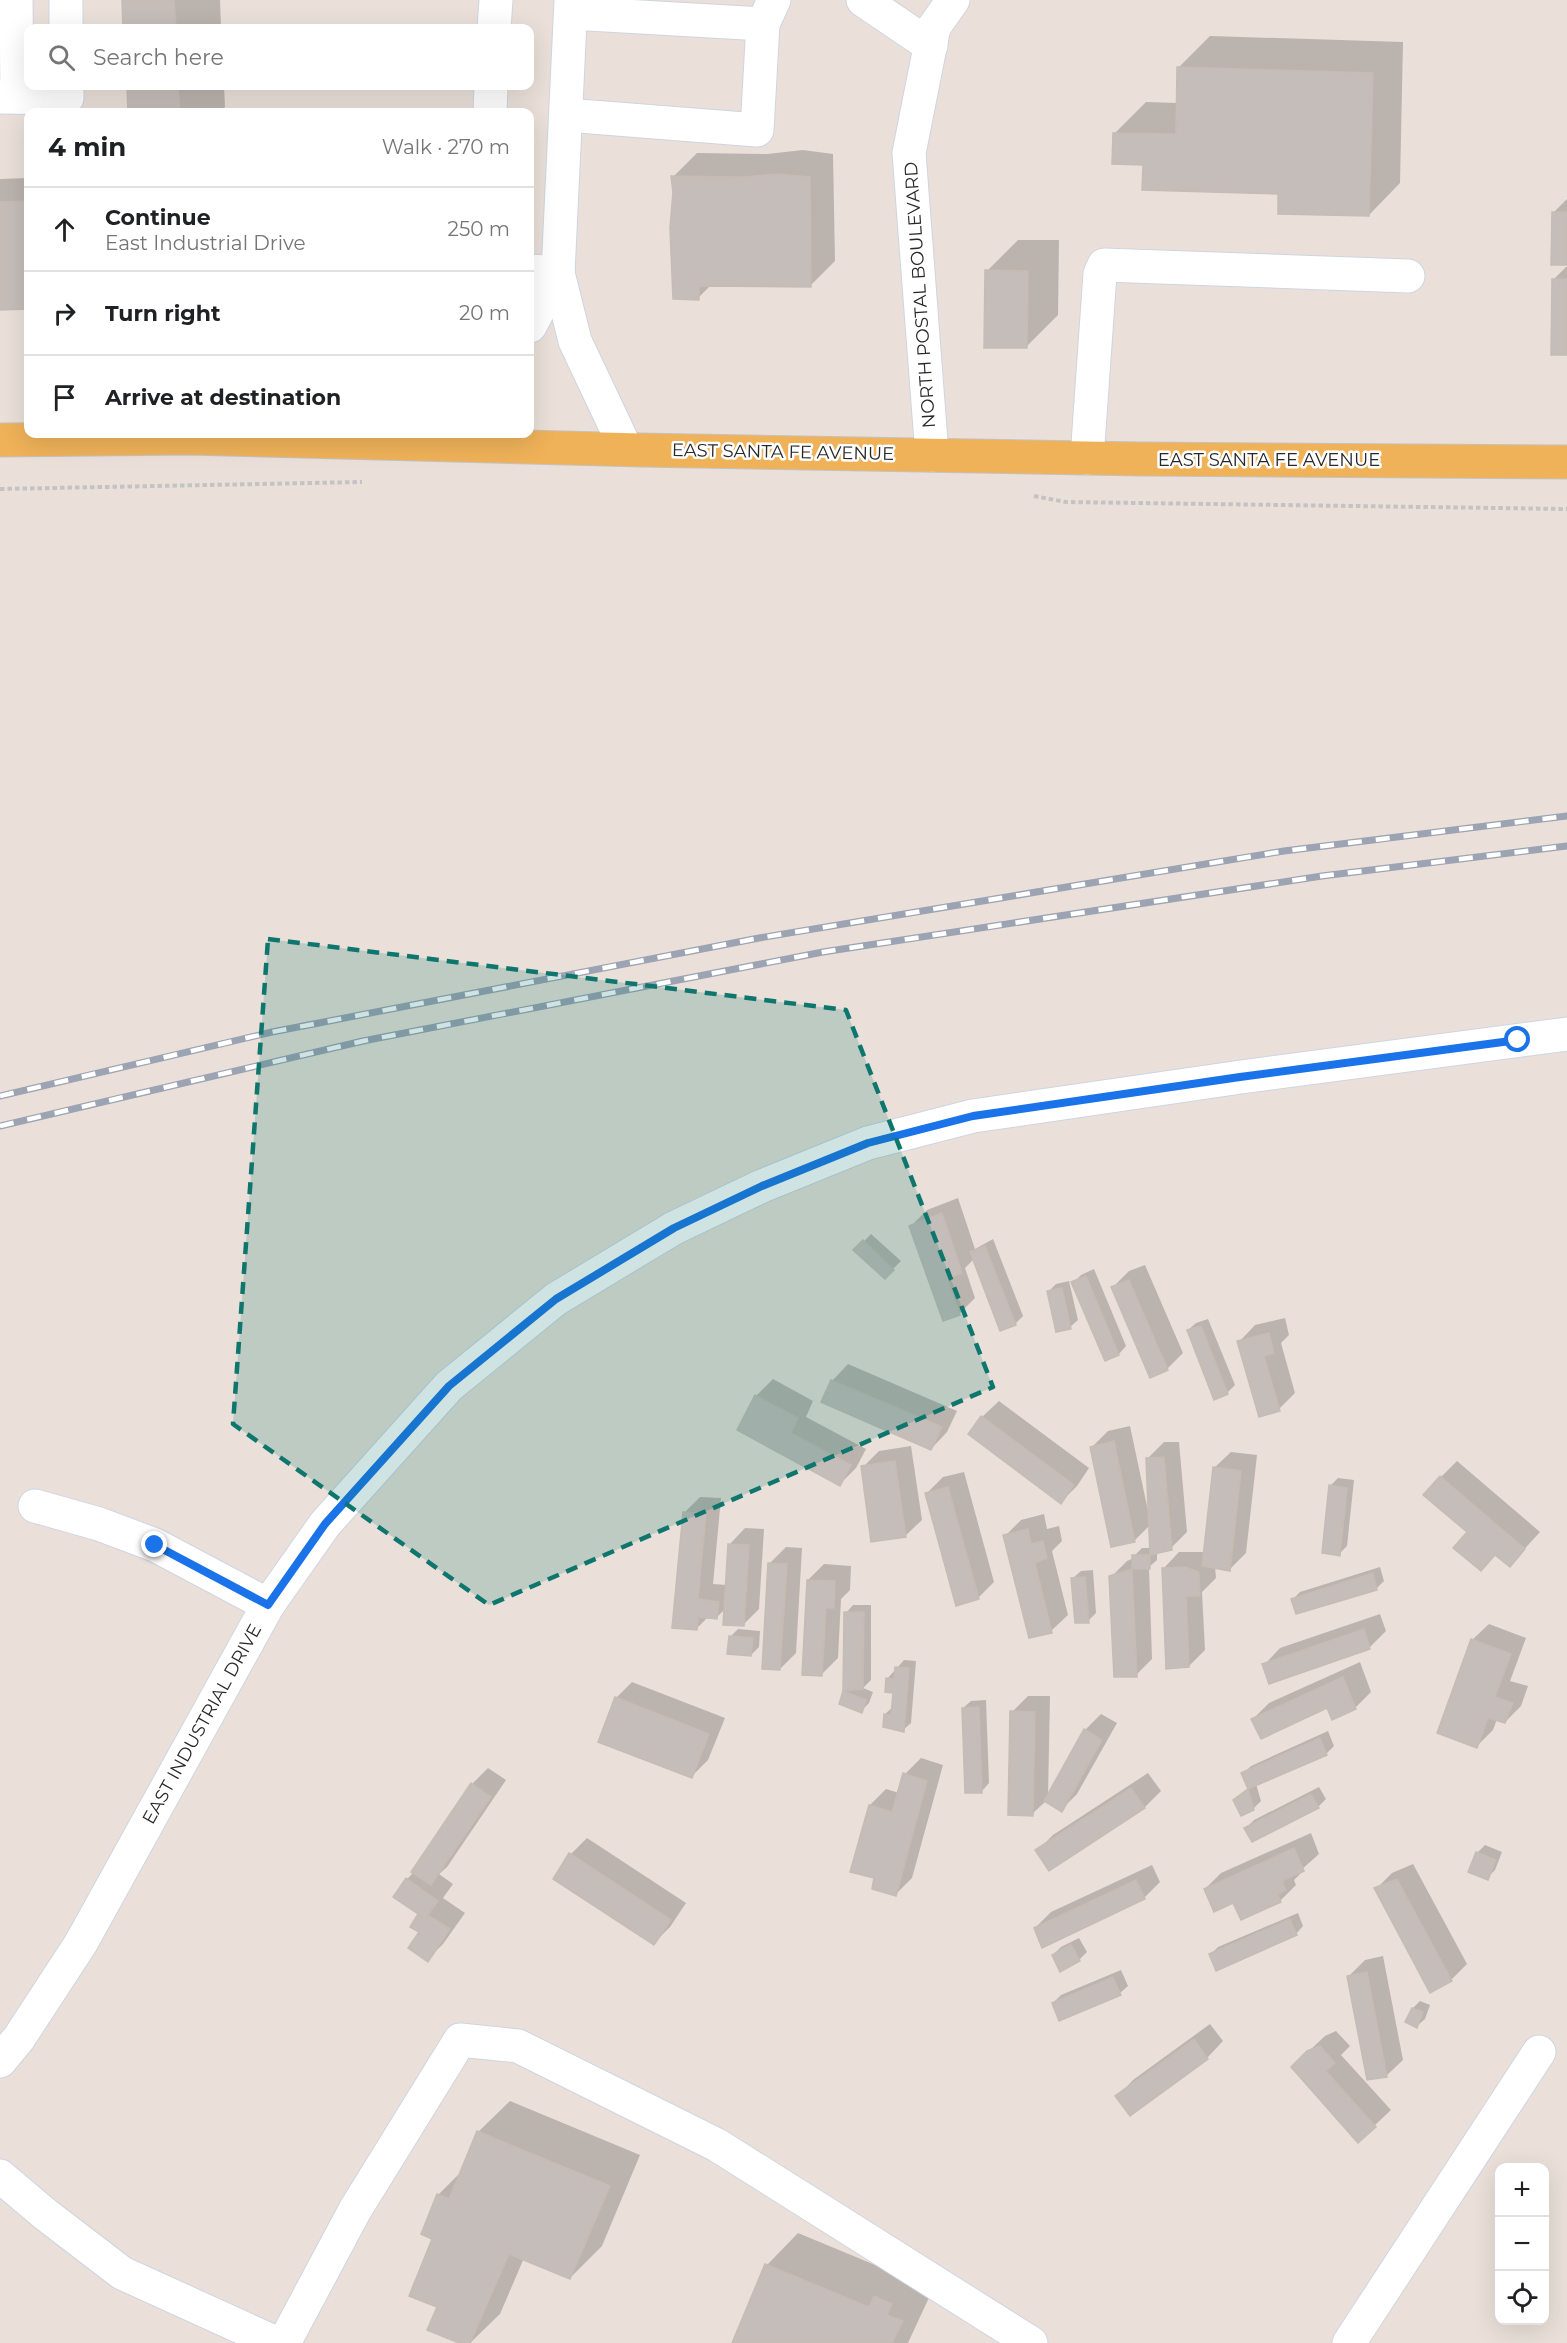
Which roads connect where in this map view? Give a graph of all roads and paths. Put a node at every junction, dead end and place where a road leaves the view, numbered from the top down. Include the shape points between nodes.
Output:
1 (16, 0) edge
2 (66, 0) edge
3 (496, 0) edge
4 (863, 0) edge
5 (953, 0) edge
6 (571, 7) edge
7 (769, 12) edge
8 (66, 24) edge
9 (494, 24) edge
10 (931, 46) junction
11 (67, 90) edge
12 (491, 90) edge
13 (9, 97) edge
14 (490, 108) edge
15 (566, 115) junction
16 (544, 272) edge
17 (1408, 276) dead end
18 (534, 311) edge
19 (470, 439) edge
20 (0, 440) edge
21 (626, 449) junction
22 (932, 455) junction
23 (1087, 458) junction
24 (1567, 462) edge
25 (1567, 1034) edge
26 (35, 1506) dead end
27 (268, 1605) junction
28 (1539, 2052) dead end
29 (0, 2061) edge
30 (0, 2176) edge
31 (276, 2343) edge
32 (284, 2343) edge
33 (1032, 2343) edge
34 (1349, 2343) edge

1 - 13 street
2 - 8 street
3 - 9 street
4 - 10 street
5 - 10 street, NORTH POSTAL BOULEVARD via 934,27
6 - 7 street
6 - 15 street
7 - 15 street via 757,130
10 - 22 street, NORTH POSTAL BOULEVARD via 909,153
11 - 13 street via 67,98
12 - 14 street
15 - 16 street
16 - 18 street
16 - 21 street
17 - 23 street via 1104,264 1100,274
19 - 20 main road, EAST SANTA FE AVENUE
19 - 21 main road, EAST SANTA FE AVENUE
21 - 22 main road, EAST SANTA FE AVENUE
22 - 23 main road, EAST SANTA FE AVENUE
23 - 24 main road, EAST SANTA FE AVENUE
25 - 27 street, EAST INDUSTRIAL DRIVE via 973,1116 868,1143 762,1186 674,1228 556,1299 449,1386 325,1524
26 - 27 street via 155,1545
27 - 29 street, EAST INDUSTRIAL DRIVE via 81,1943
28 - 34 street
30 - 31 street via 122,2273
32 - 33 street via 355,2210 460,2040 518,2046 717,2145

